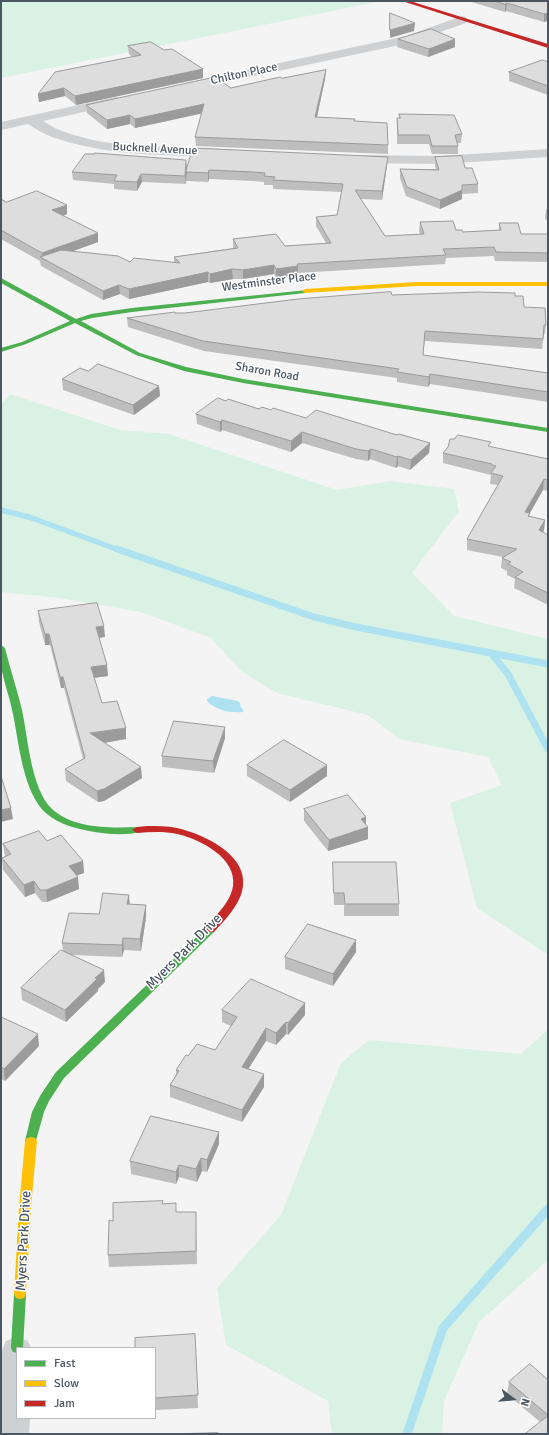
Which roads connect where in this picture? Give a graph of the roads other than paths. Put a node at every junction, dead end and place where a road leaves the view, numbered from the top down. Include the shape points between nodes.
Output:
1 (405, 1) edge
2 (462, 20) junction
3 (548, 46) edge
4 (178, 88) edge
5 (126, 99) edge
6 (31, 120) junction
7 (1, 126) edge
8 (548, 153) edge
9 (237, 154) edge
10 (342, 159) edge
11 (1, 280) edge
12 (548, 284) edge
13 (75, 322) junction
14 (1, 350) edge
15 (548, 430) edge
16 (1, 648) edge
17 (17, 1347) edge
18 (16, 1366) edge
19 (12, 1434) edge

1 - 2 street
2 - 3 street
2 - 4 street, Chilton Place via 395,42
5 - 6 street
6 - 7 street
6 - 9 street, Bucknell Avenue via 60,136 104,146
8 - 10 street via 441,160
11 - 13 street, Sharon Road
12 - 13 street, Westminster Place via 467,282 335,287 104,314
13 - 14 street, Westminster Place via 30,342
13 - 15 street, Sharon Road via 138,354 198,372
16 - 17 street, Myers Park Drive via 29,765 40,798 48,809 64,820 95,829 158,829 192,835 223,854 234,866 238,880 235,894 214,924 68,1067 44,1099 34,1127 28,1164
18 - 19 street, Myers Park Drive

